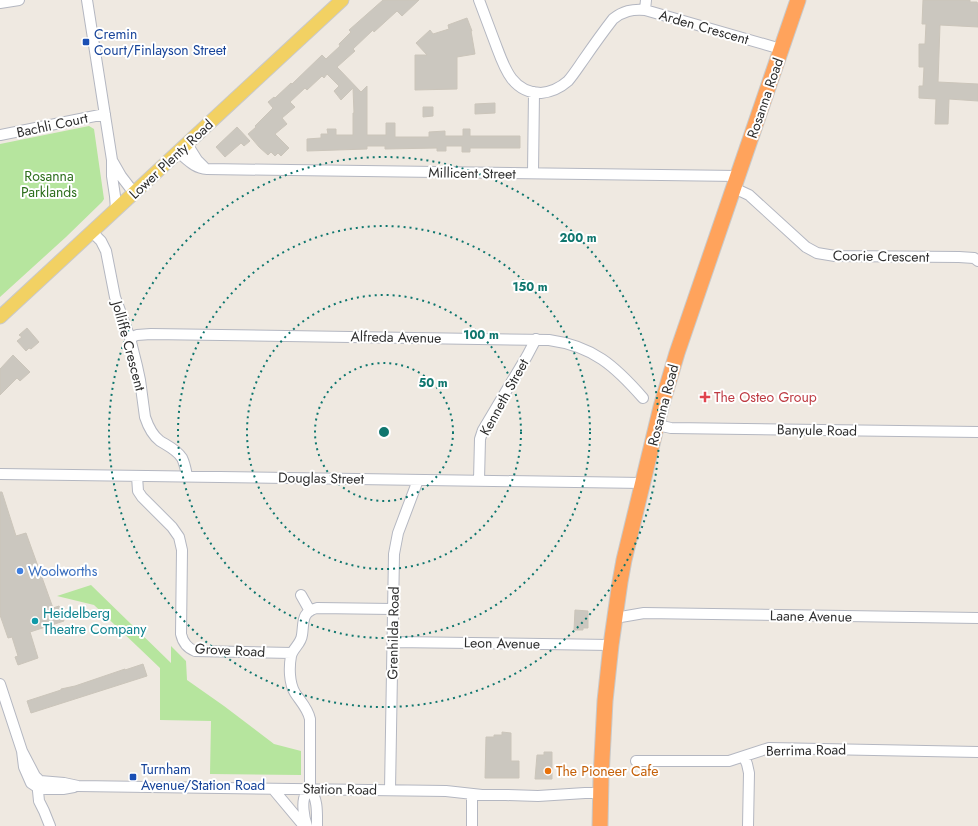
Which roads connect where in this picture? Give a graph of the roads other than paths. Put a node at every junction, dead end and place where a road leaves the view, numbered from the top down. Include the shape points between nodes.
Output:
1 (19, 0) edge
2 (87, 0) edge
3 (342, 0) edge
4 (479, 0) edge
5 (798, 0) edge
6 (0, 3) edge
7 (646, 5) edge
8 (781, 49) junction
9 (534, 92) junction
10 (105, 114) junction
11 (0, 135) edge
12 (183, 148) junction
13 (112, 160) junction
14 (533, 173) junction
15 (736, 182) junction
16 (134, 193) junction
17 (116, 210) junction
18 (92, 232) junction
19 (978, 261) edge
20 (0, 317) edge
21 (130, 338) junction
22 (536, 339) junction
23 (643, 398) dead end
24 (657, 425) junction
25 (978, 432) edge
26 (0, 474) edge
27 (141, 476) junction
28 (182, 476) junction
29 (418, 480) junction
30 (479, 480) junction
31 (643, 483) junction
32 (301, 595) dead end
33 (393, 609) junction
34 (310, 611) junction
35 (616, 612) junction
36 (978, 618) edge
37 (392, 642) junction
38 (611, 645) junction
39 (292, 652) junction
40 (0, 684) edge
41 (978, 752) edge
42 (744, 757) junction
43 (636, 761) dead end
44 (40, 784) junction
45 (273, 789) junction
46 (310, 789) junction
47 (390, 790) junction
48 (601, 793) junction
49 (472, 794) junction
50 (50, 826) edge
51 (305, 826) edge
52 (317, 826) edge
53 (472, 826) edge
54 (600, 826) edge
55 (748, 826) edge

1 - 6 street
2 - 10 street
3 - 12 main road, Lower Plenty Road
4 - 9 street via 507,73 521,87
5 - 8 highway, Rosanna Road
7 - 8 street, Arden Crescent
7 - 9 street, Arden Crescent via 613,19 564,85 553,91
8 - 15 highway, Rosanna Road
9 - 14 street
10 - 11 street, Bachli Court
10 - 13 street
12 - 14 street, Millicent Street via 195,166 207,169
12 - 16 main road, Lower Plenty Road
13 - 16 street
13 - 17 street
14 - 15 street, Millicent Street
15 - 19 street, Coorie Crescent via 806,247 817,253 835,256 960,257 974,258
15 - 24 highway, Rosanna Road via 677,353
16 - 17 main road, Lower Plenty Road
17 - 18 main road, Lower Plenty Road
18 - 20 main road, Lower Plenty Road
18 - 21 street, Jolliffe Crescent via 106,251 115,297
21 - 22 street, Alfreda Avenue via 151,334
21 - 28 street, Jolliffe Crescent via 146,422 154,435 174,449 182,459
22 - 23 street, Alfreda Avenue via 560,341 593,354 622,375
22 - 30 street, Kenneth Street via 483,430 480,439
24 - 25 street, Banyule Road via 671,428
24 - 31 highway, Rosanna Road
26 - 27 street, Douglas Street
27 - 28 street, Douglas Street
27 - 39 street, Grove Road via 147,502 172,527 181,541 183,642 195,651
28 - 29 street, Douglas Street
29 - 30 street, Douglas Street
29 - 33 street, Grenhilda Road via 395,546
30 - 31 street, Douglas Street
31 - 35 highway, Rosanna Road via 624,560
32 - 34 street
33 - 34 street via 321,608
33 - 37 street, Grenhilda Road
34 - 39 street via 303,620 302,638
35 - 36 street, Laane Avenue
35 - 38 highway, Rosanna Road
37 - 38 street, Leon Avenue
37 - 47 street, Grenhilda Road
38 - 48 highway, Rosanna Road via 605,701
39 - 46 street via 292,684 310,719
40 - 44 street via 22,751
41 - 42 street, Berrima Road via 769,748
42 - 43 street, Berrima Road via 729,761
42 - 55 street via 749,773
44 - 45 street, Station Road via 64,782 78,786
44 - 50 street via 44,811
45 - 46 street, Station Road
45 - 51 street
46 - 47 street, Station Road
46 - 51 street via 304,800
46 - 52 street via 316,798
47 - 49 street, Station Road
48 - 49 street, Station Road via 538,796
48 - 54 highway, Rosanna Road
49 - 53 street

